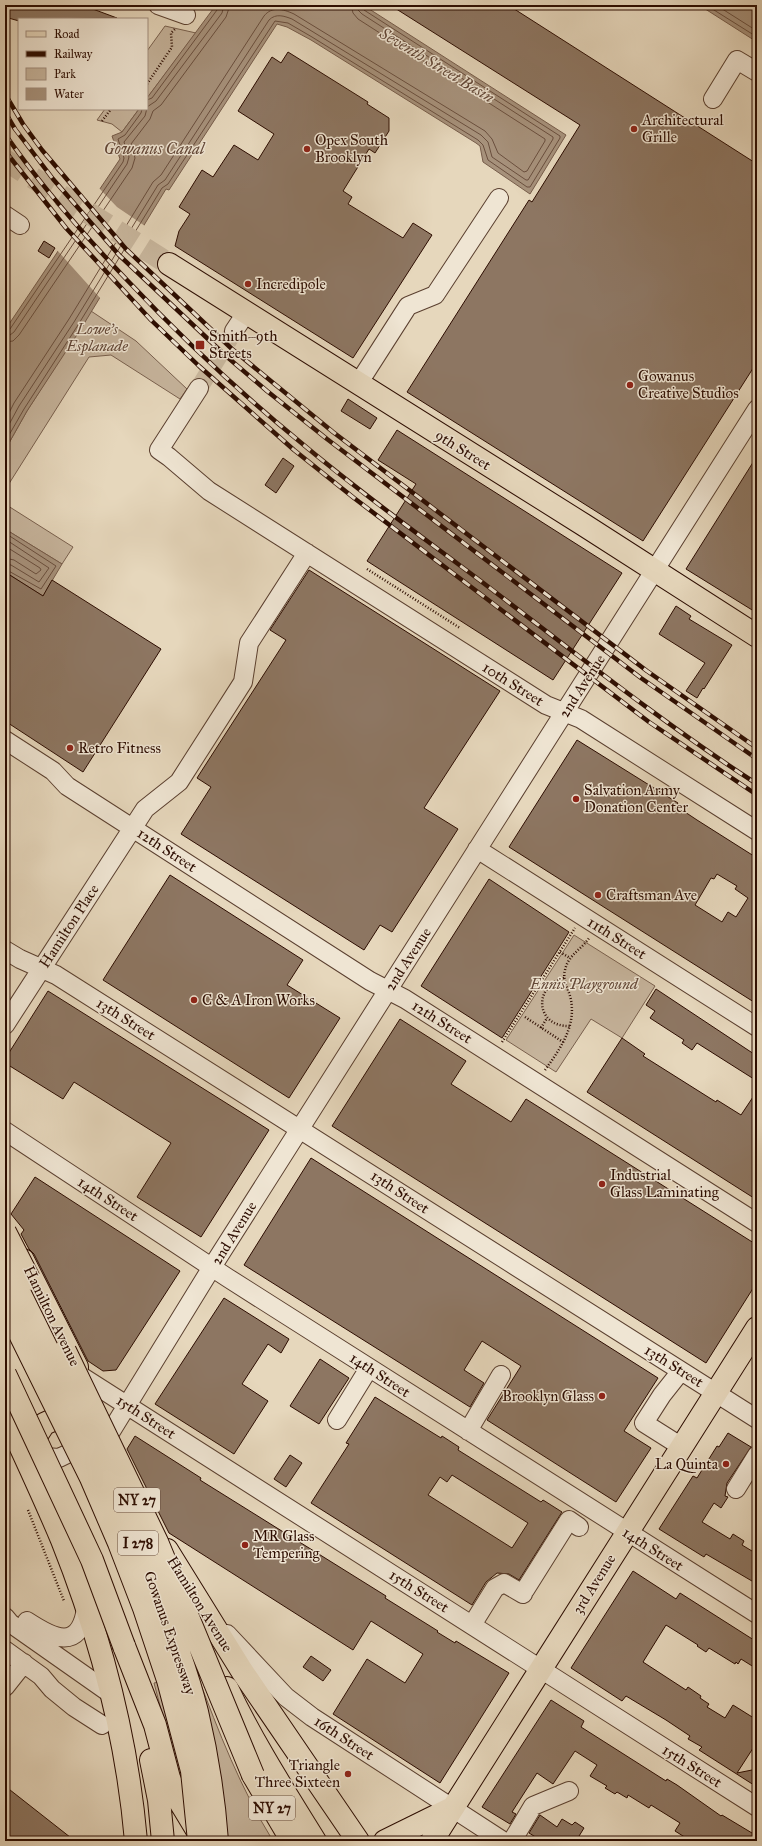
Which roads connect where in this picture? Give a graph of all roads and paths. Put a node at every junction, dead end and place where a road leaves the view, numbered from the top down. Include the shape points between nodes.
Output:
1 (158, 5) edge
2 (186, 15) joint
3 (757, 72) edge
4 (148, 83) edge
5 (713, 99) dead end
6 (110, 110) edge
7 (102, 121) dead end
8 (499, 198) dead end
9 (5, 215) edge
10 (20, 225) dead end
11 (169, 264) tunnel mouth
12 (246, 313) junction
13 (234, 331) tunnel mouth
14 (358, 384) junction
15 (198, 388) tunnel mouth
16 (757, 409) edge
17 (750, 434) edge
18 (307, 553) junction
19 (367, 568) dead end
20 (655, 571) junction
21 (460, 628) dead end
22 (757, 636) edge
23 (565, 712) junction
24 (5, 740) edge
25 (132, 828) junction
26 (757, 831) edge
27 (477, 850) junction
28 (582, 916) junction
29 (589, 937) dead end
30 (5, 950) edge
31 (560, 952) junction
32 (570, 958) junction
33 (42, 967) junction
34 (564, 978) junction
35 (388, 990) junction
36 (525, 1017) dead end
37 (547, 1018) junction
38 (5, 1025) edge
39 (570, 1026) junction
40 (757, 1027) edge
41 (541, 1028) junction
42 (564, 1042) junction
43 (494, 1055) junction
44 (545, 1070) dead end
45 (300, 1128) junction
46 (5, 1131) edge
47 (757, 1222) edge
48 (5, 1223) edge
49 (5, 1232) edge
50 (5, 1263) edge
51 (212, 1267) junction
52 (5, 1304) edge
53 (757, 1328) edge
54 (369, 1368) junction
55 (682, 1371) junction
56 (5, 1374) edge
57 (501, 1375) dead end
58 (81, 1376) junction
59 (716, 1393) junction
60 (126, 1405) junction
61 (96, 1407) junction
62 (5, 1413) edge
63 (757, 1418) edge
64 (337, 1420) dead end
65 (468, 1431) junction
66 (110, 1433) junction
67 (682, 1446) junction
68 (24, 1455) junction
69 (757, 1455) edge
70 (736, 1489) dead end
71 (27, 1508) dead end
72 (579, 1527) dead end
73 (627, 1532) junction
74 (161, 1540) junction
75 (64, 1602) dead end
76 (86, 1609) junction
77 (5, 1610) edge
78 (204, 1611) junction
79 (757, 1614) edge
80 (5, 1618) edge
81 (472, 1626) junction
82 (5, 1650) edge
83 (24, 1663) junction
84 (540, 1669) junction
85 (5, 1687) edge
86 (111, 1694) junction
87 (110, 1723) junction
88 (149, 1726) junction
89 (569, 1791) dead end
90 (757, 1807) edge
91 (452, 1808) junction
92 (136, 1841) edge
93 (163, 1841) edge
94 (199, 1841) edge
95 (205, 1841) edge
96 (217, 1841) edge
97 (292, 1841) edge
98 (316, 1841) edge
99 (358, 1841) edge
100 (385, 1841) edge
101 (432, 1841) edge
102 (503, 1841) edge
103 (512, 1841) edge

1 - 2 street
2 - 4 path via 171,34 172,47
3 - 5 street via 737,60
6 - 7 path
8 - 14 street via 435,295 408,306
9 - 10 street
11 - 12 main road, 9th Street
12 - 13 street
12 - 14 main road, 9th Street
14 - 20 main road, 9th Street
15 - 18 street, 10th Street via 159,450 209,491
16 - 17 street, 2nd Avenue
17 - 20 street, 2nd Avenue
18 - 23 street, 10th Street via 546,705
18 - 25 street, Hamilton Place via 249,643 242,682 179,782 145,809
19 - 21 path
20 - 22 main road, 9th Street
20 - 23 street, 2nd Avenue
23 - 26 street, 10th Street via 581,719
23 - 27 street, 2nd Avenue
24 - 25 street, 12th Street via 53,771 67,786
25 - 33 street, Hamilton Place
25 - 35 street, 12th Street via 370,981
27 - 28 street, 11th Street
27 - 35 street, 2nd Avenue
28 - 31 path
28 - 40 street, 11th Street
29 - 32 path
30 - 33 street, 13th Street
31 - 32 path
31 - 43 path
32 - 34 path
33 - 38 street, Hamilton Place
33 - 45 street, 13th Street
34 - 37 path via 552,983 544,993 542,1005
34 - 39 path via 571,999
35 - 43 street, 12th Street
35 - 45 street, 2nd Avenue
36 - 41 path
37 - 39 path via 556,1024
37 - 41 path
39 - 42 path
41 - 42 path
42 - 44 path
43 - 47 street, 12th Street
45 - 51 street, 2nd Avenue
45 - 55 street, 13th Street
46 - 51 street, 14th Street
48 - 58 main road, Hamilton Avenue
49 - 97 main road, NY 27, bridge via 157,1542 253,1775
50 - 96 main road, Gowanus Expressway / I 278, bridge via 102,1462 142,1552 172,1632 197,1711 212,1790
51 - 54 street, 14th Street
51 - 60 street, 2nd Avenue
52 - 94 main road, I 278, bridge via 91,1478 144,1608 168,1680 192,1771
53 - 59 main road, 3rd Avenue
54 - 64 street
54 - 65 street, 14th Street
55 - 59 street, 13th Street
55 - 67 street via 644,1423
56 - 88 main road, bridge via 92,1560 124,1646
57 - 65 street
58 - 60 street, 15th Street
58 - 61 main road, Hamilton Avenue
59 - 63 street, 13th Street
59 - 67 main road, 3rd Avenue
60 - 66 street, 2nd Avenue
60 - 81 street, 15th Street
61 - 66 main road, Hamilton Avenue
61 - 68 main road via 74,1409 44,1424
62 - 68 main road
65 - 73 street, 14th Street
66 - 68 street via 59,1458
66 - 74 main road, Hamilton Avenue
67 - 73 main road, 3rd Avenue
68 - 76 main road via 62,1540
69 - 70 street
71 - 75 path
72 - 81 street via 569,1520 524,1592 504,1583 495,1588
73 - 79 street, 14th Street
73 - 84 main road, 3rd Avenue
74 - 78 main road, Hamilton Avenue
74 - 98 main road via 238,1712
76 - 77 street via 81,1627 66,1638 47,1634 17,1614
76 - 86 main road
78 - 91 street, 16th Street via 286,1697 312,1717
78 - 99 main road, Hamilton Avenue
80 - 86 street
81 - 84 street, 15th Street
82 - 83 street
83 - 85 street
83 - 87 street via 41,1676 52,1689 57,1704 85,1727 95,1728
84 - 90 street, 15th Street
84 - 91 main road, 3rd Avenue
86 - 87 main road
87 - 92 main road via 133,1808
88 - 93 main road
88 - 95 main road via 172,1785
89 - 103 street via 533,1806
91 - 100 main road
91 - 101 main road, 3rd Avenue
91 - 102 street, 16th Street

